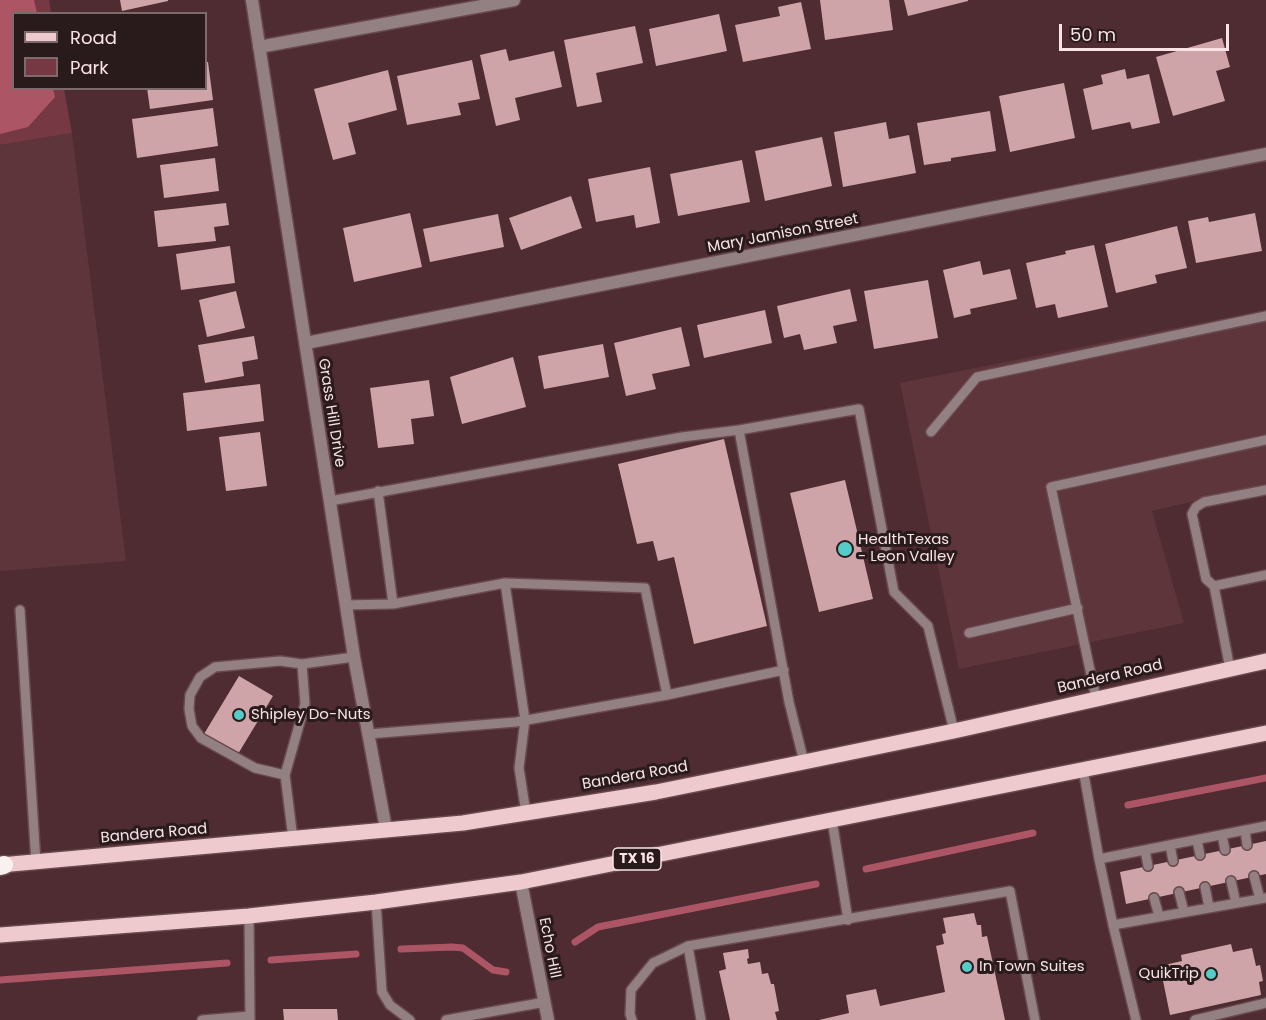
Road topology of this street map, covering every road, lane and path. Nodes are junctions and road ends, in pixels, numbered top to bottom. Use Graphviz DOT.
graph roads {
  1 [pos="252,0"];
  2 [pos="514,0"];
  3 [pos="259,47"];
  4 [pos="1266,154"];
  5 [pos="1266,316"];
  6 [pos="306,343"];
  7 [pos="739,430"];
  8 [pos="931,432"];
  9 [pos="1266,440"];
  10 [pos="1266,490"];
  11 [pos="378,491"];
  12 [pos="330,501"];
  13 [pos="1266,575"];
  14 [pos="505,584"];
  15 [pos="1214,586"];
  16 [pos="346,604"];
  17 [pos="393,604"];
  18 [pos="1078,608"];
  19 [pos="20,610"];
  20 [pos="969,633"];
  21 [pos="354,657"];
  22 [pos="1266,661"];
  23 [pos="302,664"];
  24 [pos="1230,669"];
  25 [pos="784,670"];
  26 [pos="667,695"];
  27 [pos="1096,698"];
  28 [pos="525,720"];
  29 [pos="954,731"];
  30 [pos="1266,733"];
  31 [pos="369,734"];
  32 [pos="804,762"];
  33 [pos="1083,769"];
  34 [pos="285,775"];
  35 [pos="526,813"];
  36 [pos="832,820"];
  37 [pos="1266,826"];
  38 [pos="386,830"];
  39 [pos="1245,830"];
  40 [pos="1222,835"];
  41 [pos="293,838"];
  42 [pos="1197,840"];
  43 [pos="1247,844"];
  44 [pos="1170,845"];
  45 [pos="1145,850"];
  46 [pos="1224,850"];
  47 [pos="1200,855"];
  48 [pos="1099,859"];
  49 [pos="1173,861"];
  50 [pos="36,863"];
  51 [pos="1,865"];
  52 [pos="1148,866"];
  53 [pos="1254,876"];
  54 [pos="1231,881"];
  55 [pos="521,882"];
  56 [pos="1205,887"];
  57 [pos="1179,892"];
  58 [pos="1154,898"];
  59 [pos="1263,898"];
  60 [pos="376,902"];
  61 [pos="1236,903"];
  62 [pos="1209,907"];
  63 [pos="1184,912"];
  64 [pos="249,916"];
  65 [pos="1159,916"];
  66 [pos="848,920"];
  67 [pos="1113,925"];
  68 [pos="0,935"];
  69 [pos="688,946"];
  70 [pos="544,1002"];
  71 [pos="1266,1003"];
  72 [pos="250,1018"];
  73 [pos="202,1020"];
  74 [pos="410,1020"];
  75 [pos="446,1020"];
  76 [pos="548,1020"];
  77 [pos="632,1020"];
  78 [pos="701,1020"];
  79 [pos="1035,1020"];
  80 [pos="1136,1020"];
  81 [pos="1195,1020"];
  1 -- 3 [label="street, Grass Hill Drive"];
  2 -- 3 [label="street"];
  3 -- 6 [label="street, Grass Hill Drive"];
  4 -- 6 [label="street, Mary Jamison Street"];
  5 -- 8 [label="lane"];
  6 -- 12 [label="street, Grass Hill Drive"];
  7 -- 11 [label="lane"];
  7 -- 25 [label="lane"];
  7 -- 29 [label="lane"];
  9 -- 18 [label="lane"];
  10 -- 15 [label="lane"];
  11 -- 12 [label="lane"];
  11 -- 17 [label="lane"];
  12 -- 16 [label="street, Grass Hill Drive"];
  13 -- 15 [label="lane"];
  14 -- 17 [label="lane"];
  14 -- 26 [label="lane"];
  14 -- 28 [label="lane"];
  15 -- 24 [label="lane"];
  16 -- 17 [label="lane"];
  16 -- 21 [label="street, Grass Hill Drive"];
  18 -- 20 [label="lane"];
  18 -- 27 [label="lane"];
  19 -- 50 [label="lane"];
  21 -- 23 [label="lane"];
  21 -- 31 [label="street, Grass Hill Drive"];
  22 -- 24 [label="main road, Bandera Road"];
  23 -- 34 [label="lane"];
  23 -- 34 [label="lane"];
  24 -- 27 [label="main road, Bandera Road"];
  25 -- 26 [label="lane"];
  25 -- 32 [label="lane"];
  26 -- 28 [label="lane"];
  27 -- 29 [label="main road, Bandera Road"];
  28 -- 31 [label="lane"];
  28 -- 35 [label="lane"];
  29 -- 32 [label="main road, Bandera Road"];
  30 -- 33 [label="main road, TX 16"];
  31 -- 38 [label="street, Grass Hill Drive"];
  32 -- 35 [label="main road, Bandera Road"];
  33 -- 36 [label="main road, TX 16"];
  33 -- 48 [label="lane"];
  34 -- 41 [label="lane"];
  35 -- 38 [label="main road, Bandera Road"];
  36 -- 55 [label="main road, TX 16"];
  36 -- 66 [label="lane"];
  37 -- 39 [label="lane"];
  38 -- 41 [label="main road, Bandera Road"];
  39 -- 40 [label="lane"];
  39 -- 43 [label="lane"];
  40 -- 42 [label="lane"];
  40 -- 46 [label="lane"];
  41 -- 50 [label="main road, Bandera Road"];
  42 -- 44 [label="lane"];
  42 -- 47 [label="lane"];
  44 -- 45 [label="lane"];
  44 -- 49 [label="lane"];
  45 -- 48 [label="lane"];
  45 -- 52 [label="lane"];
  48 -- 67 [label="lane"];
  50 -- 51 [label="main road, Bandera Road"];
  53 -- 59 [label="lane"];
  54 -- 61 [label="lane"];
  55 -- 60 [label="main road, TX 16"];
  55 -- 70 [label="street, Echo Hill"];
  56 -- 62 [label="lane"];
  57 -- 63 [label="lane"];
  58 -- 65 [label="lane"];
  59 -- 61 [label="lane"];
  60 -- 64 [label="main road, TX 16"];
  60 -- 74 [label="lane"];
  61 -- 62 [label="lane"];
  62 -- 63 [label="lane"];
  63 -- 65 [label="lane"];
  64 -- 68 [label="main road, TX 16"];
  64 -- 72 [label="lane"];
  65 -- 67 [label="lane"];
  66 -- 69 [label="lane"];
  66 -- 79 [label="lane"];
  67 -- 80 [label="lane"];
  69 -- 77 [label="lane"];
  69 -- 78 [label="lane"];
  70 -- 75 [label="lane"];
  70 -- 76 [label="street, Echo Hill"];
  71 -- 81 [label="lane"];
  72 -- 73 [label="lane"];
}
